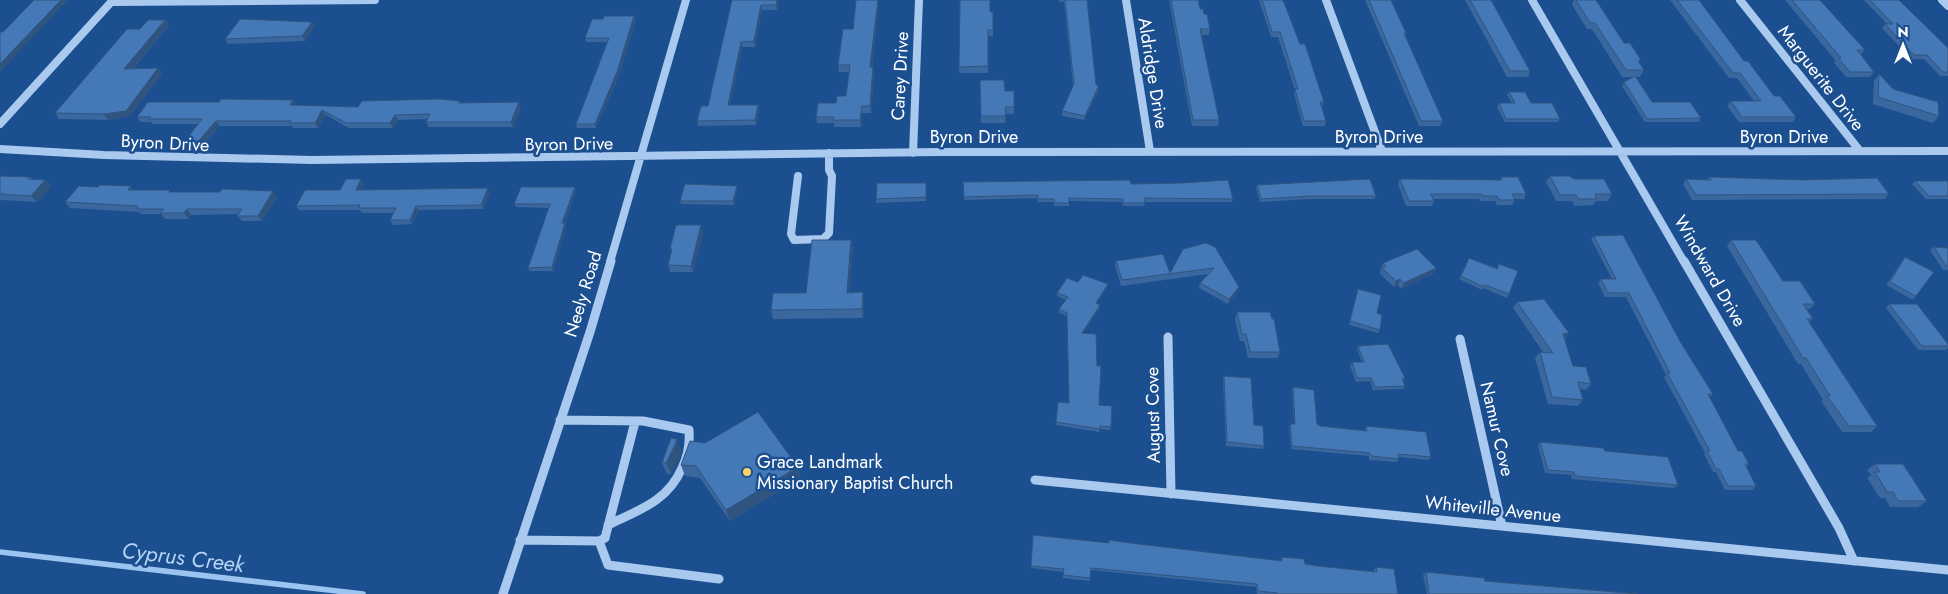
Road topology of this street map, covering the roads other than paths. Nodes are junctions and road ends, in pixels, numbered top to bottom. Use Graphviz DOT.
graph roads {
  1 [pos="375,0"];
  2 [pos="686,0"];
  3 [pos="919,0"];
  4 [pos="1126,0"];
  5 [pos="1326,0"];
  6 [pos="1532,0"];
  7 [pos="1740,0"];
  8 [pos="1942,0"];
  9 [pos="112,1"];
  10 [pos="1948,6"];
  11 [pos="0,124"];
  12 [pos="0,148"];
  13 [pos="1150,151"];
  14 [pos="1382,152"];
  15 [pos="1620,152"];
  16 [pos="1860,152"];
  17 [pos="1948,152"];
  18 [pos="829,153"];
  19 [pos="913,153"];
  20 [pos="640,158"];
  21 [pos="798,176"];
  22 [pos="1168,337"];
  23 [pos="1460,339"];
  24 [pos="560,420"];
  25 [pos="635,422"];
  26 [pos="1035,480"];
  27 [pos="1171,494"];
  28 [pos="608,525"];
  29 [pos="1502,526"];
  30 [pos="520,540"];
  31 [pos="599,542"];
  32 [pos="1854,561"];
  33 [pos="1948,570"];
  34 [pos="719,579"];
  35 [pos="503,594"];
  1 -- 9 [label="street"];
  2 -- 20 [label="street, Neely Road"];
  3 -- 19 [label="street, Carey Drive"];
  4 -- 13 [label="street, Aldridge Drive"];
  5 -- 14 [label="street"];
  6 -- 15 [label="street, Windward Drive"];
  7 -- 16 [label="street, Marguerite Drive"];
  8 -- 10 [label="street"];
  9 -- 11 [label="street"];
  12 -- 20 [label="street, Byron Drive"];
  13 -- 14 [label="street, Byron Drive"];
  13 -- 19 [label="street, Byron Drive"];
  14 -- 15 [label="street, Byron Drive"];
  15 -- 16 [label="street, Byron Drive"];
  15 -- 32 [label="street, Windward Drive"];
  16 -- 17 [label="street, Byron Drive"];
  18 -- 19 [label="street, Byron Drive"];
  18 -- 20 [label="street, Byron Drive"];
  18 -- 21 [label="street"];
  20 -- 24 [label="street, Neely Road"];
  22 -- 27 [label="street, August Cove"];
  23 -- 29 [label="street, Namur Cove"];
  24 -- 25 [label="street"];
  24 -- 30 [label="street, Neely Road"];
  25 -- 28 [label="street"];
  25 -- 28 [label="street"];
  26 -- 27 [label="street, Whiteville Avenue"];
  27 -- 29 [label="street, Whiteville Avenue"];
  28 -- 31 [label="street"];
  29 -- 32 [label="street, Whiteville Avenue"];
  30 -- 31 [label="street"];
  30 -- 35 [label="street, Neely Road"];
  31 -- 34 [label="street"];
  32 -- 33 [label="street, Whiteville Avenue"];
}
